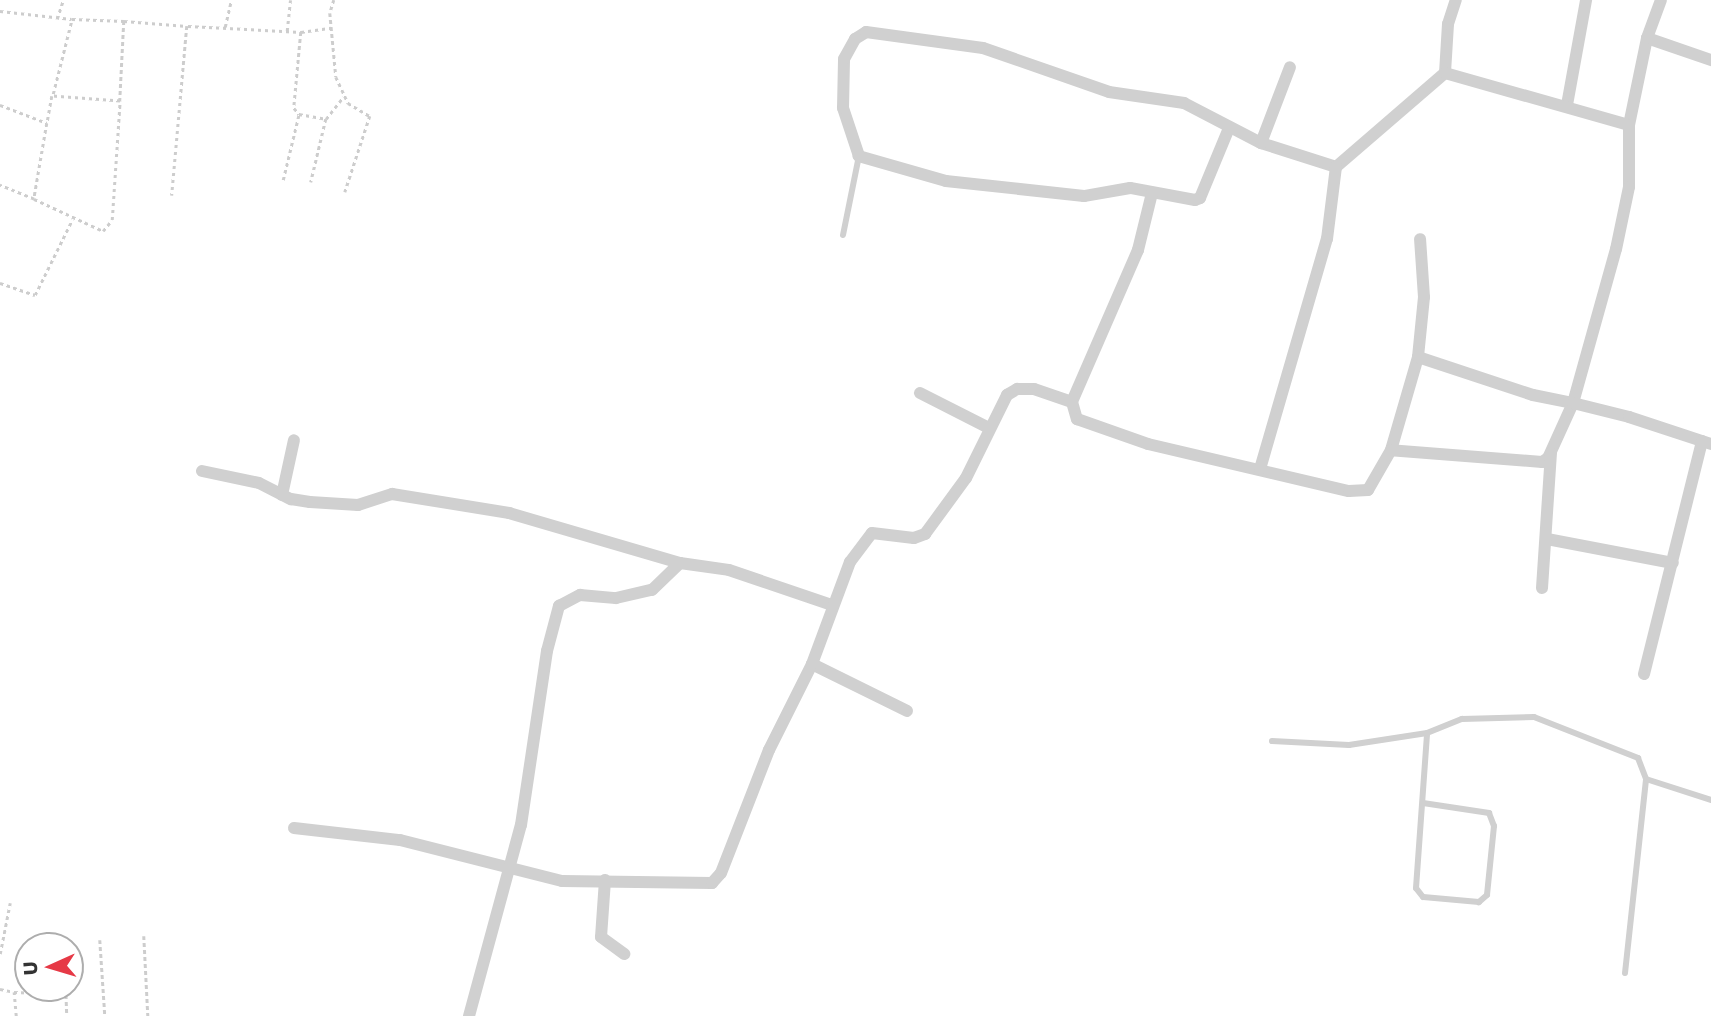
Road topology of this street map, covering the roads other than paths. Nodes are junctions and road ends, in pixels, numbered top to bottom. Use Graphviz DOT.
graph roads {
  1 [pos="1456,0"];
  2 [pos="1586,0"];
  3 [pos="1661,0"];
  4 [pos="1647,38"];
  5 [pos="1711,60"];
  6 [pos="1290,66"];
  7 [pos="1445,73"];
  8 [pos="1567,105"];
  9 [pos="1629,125"];
  10 [pos="1229,128"];
  11 [pos="1261,143"];
  12 [pos="859,156"];
  13 [pos="1336,167"];
  14 [pos="1152,193"];
  15 [pos="843,235"];
  16 [pos="1420,239"];
  17 [pos="1418,357"];
  18 [pos="920,393"];
  19 [pos="1072,402"];
  20 [pos="1573,403"];
  21 [pos="989,428"];
  22 [pos="294,440"];
  23 [pos="1707,443"];
  24 [pos="1391,450"];
  25 [pos="1551,453"];
  26 [pos="1260,469"];
  27 [pos="202,471"];
  28 [pos="282,495"];
  29 [pos="1547,539"];
  30 [pos="680,563"];
  31 [pos="1673,563"];
  32 [pos="1542,588"];
  33 [pos="832,605"];
  34 [pos="812,664"];
  35 [pos="1644,674"];
  36 [pos="906,711"];
  37 [pos="1427,733"];
  38 [pos="1272,741"];
  39 [pos="1646,779"];
  40 [pos="1711,800"];
  41 [pos="1423,803"];
  42 [pos="294,828"];
  43 [pos="509,867"];
  44 [pos="605,880"];
  45 [pos="624,954"];
  46 [pos="1625,973"];
  47 [pos="470,1016"];
  1 -- 7 [label="street"];
  2 -- 8 [label="street"];
  3 -- 4 [label="street"];
  4 -- 5 [label="street"];
  4 -- 9 [label="street"];
  6 -- 11 [label="street"];
  7 -- 8 [label="street"];
  7 -- 13 [label="street"];
  8 -- 9 [label="street"];
  9 -- 20 [label="street"];
  10 -- 11 [label="street"];
  10 -- 12 [label="street"];
  10 -- 14 [label="street"];
  11 -- 13 [label="street"];
  12 -- 14 [label="street"];
  12 -- 15 [label="lane"];
  13 -- 26 [label="street"];
  14 -- 19 [label="street"];
  16 -- 17 [label="street"];
  17 -- 20 [label="street"];
  17 -- 24 [label="street"];
  18 -- 21 [label="street"];
  19 -- 21 [label="street"];
  19 -- 26 [label="street"];
  20 -- 23 [label="street"];
  20 -- 25 [label="street"];
  21 -- 33 [label="street"];
  22 -- 28 [label="street"];
  23 -- 31 [label="street"];
  24 -- 25 [label="street"];
  24 -- 26 [label="street"];
  25 -- 29 [label="street"];
  27 -- 28 [label="street"];
  28 -- 30 [label="street"];
  29 -- 31 [label="street"];
  29 -- 32 [label="street"];
  30 -- 33 [label="street"];
  30 -- 43 [label="street"];
  31 -- 35 [label="street"];
  33 -- 34 [label="street"];
  34 -- 36 [label="street"];
  34 -- 44 [label="street"];
  37 -- 38 [label="lane"];
  37 -- 39 [label="lane"];
  37 -- 41 [label="lane"];
  39 -- 40 [label="lane"];
  39 -- 46 [label="lane"];
  41 -- 41 [label="lane"];
  42 -- 43 [label="street"];
  43 -- 44 [label="street"];
  43 -- 47 [label="street"];
  44 -- 45 [label="street"];
}
